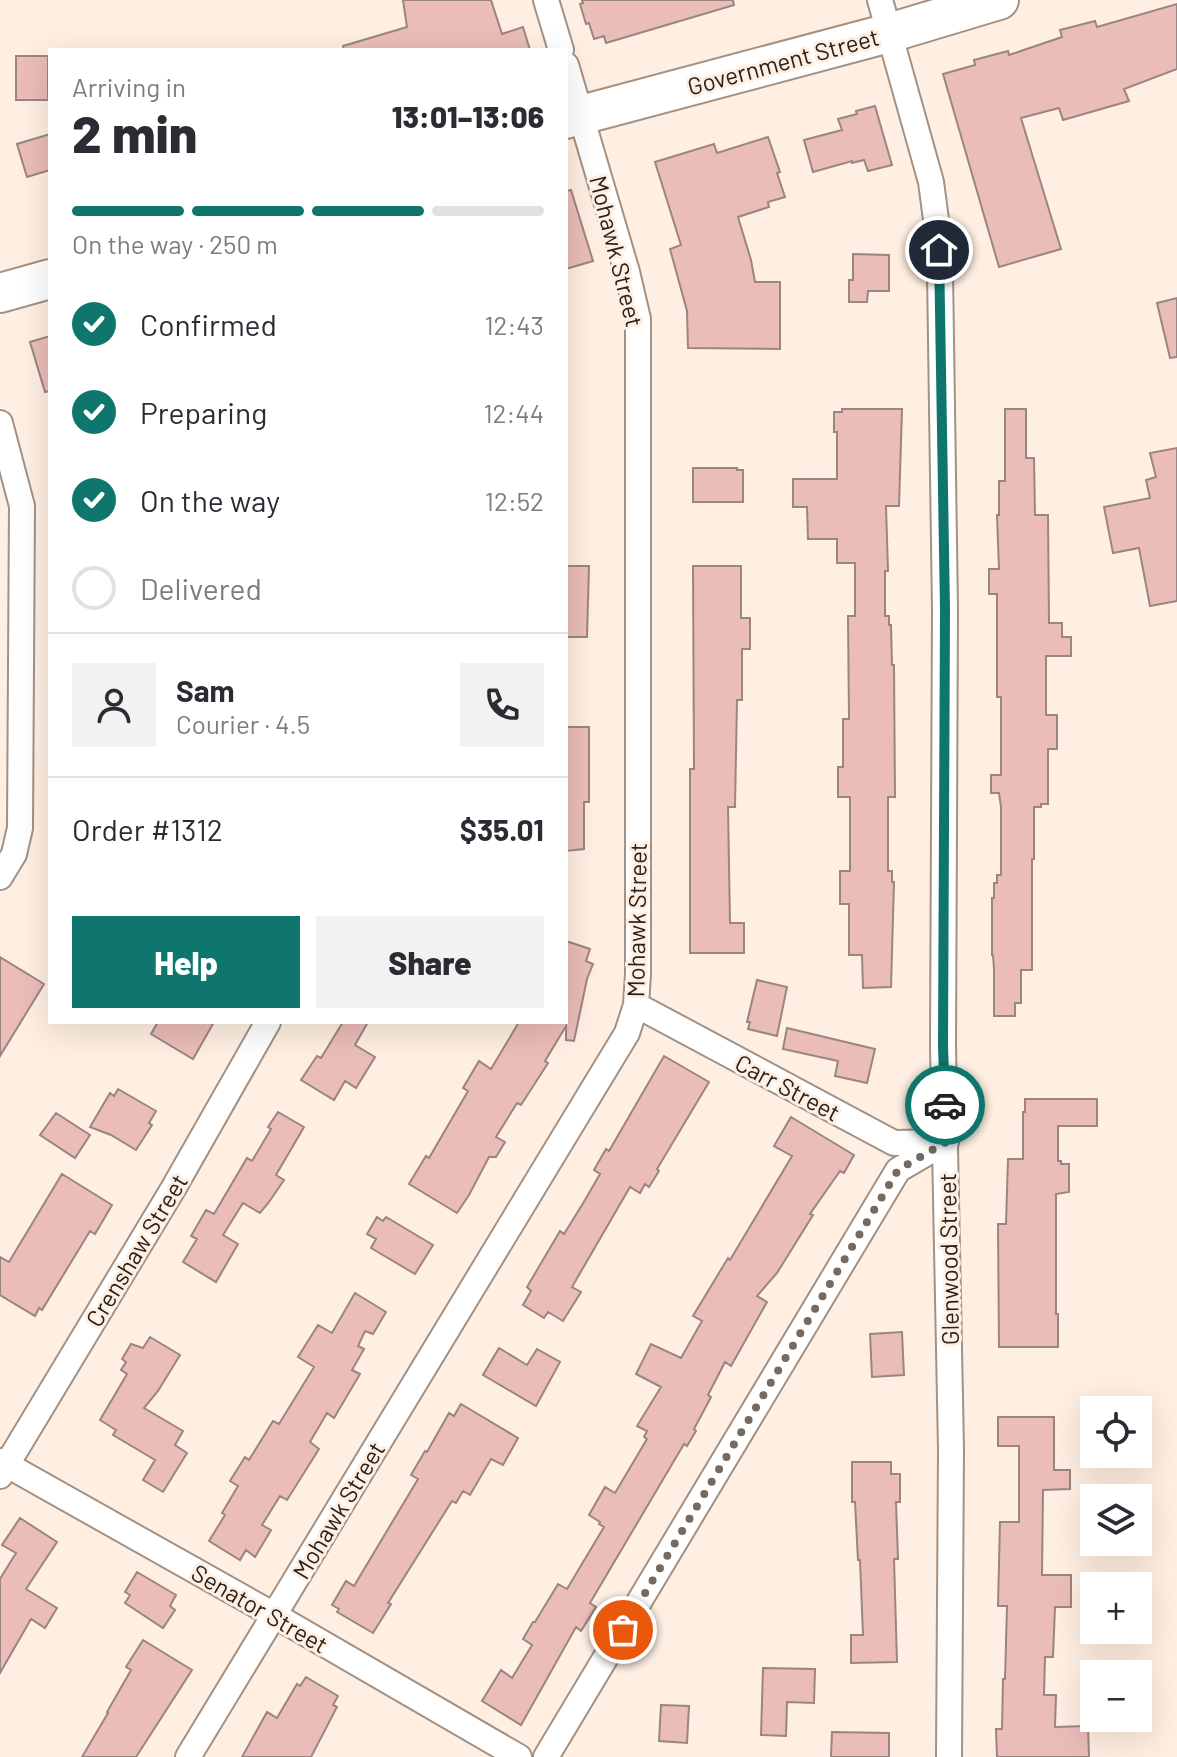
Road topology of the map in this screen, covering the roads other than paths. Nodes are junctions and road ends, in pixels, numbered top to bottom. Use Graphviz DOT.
graph roads {
  1 [pos="546,0"];
  2 [pos="999,0"];
  3 [pos="884,16"];
  4 [pos="560,48"];
  5 [pos="568,78"];
  6 [pos="574,117"];
  7 [pos="48,280"];
  8 [pos="0,293"];
  9 [pos="0,423"];
  10 [pos="0,877"];
  11 [pos="636,1005"];
  12 [pos="267,1024"];
  13 [pos="946,1142"];
  14 [pos="2,1467"];
  15 [pos="274,1615"];
  16 [pos="188,1757"];
  17 [pos="519,1757"];
  18 [pos="546,1757"];
  19 [pos="949,1757"];
  1 -- 4 [label="street"];
  2 -- 3 [label="main road, Government Street"];
  3 -- 6 [label="main road, Government Street"];
  3 -- 13 [label="street, Glenwood Street"];
  5 -- 6 [label="street, Mohawk Street"];
  6 -- 11 [label="street, Mohawk Street"];
  7 -- 8 [label="main road"];
  9 -- 10 [label="street"];
  11 -- 13 [label="street, Carr Street"];
  11 -- 15 [label="street, Mohawk Street"];
  12 -- 14 [label="street, Crenshaw Street"];
  13 -- 18 [label="street"];
  13 -- 19 [label="street, Glenwood Street"];
  14 -- 15 [label="street, Senator Street"];
  15 -- 16 [label="street, Mohawk Street"];
  15 -- 17 [label="street, Senator Street"];
}
